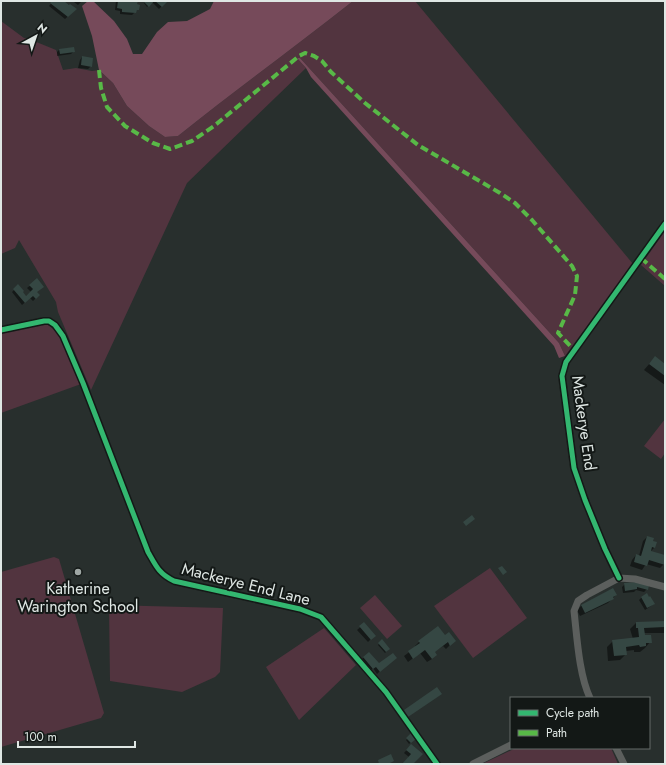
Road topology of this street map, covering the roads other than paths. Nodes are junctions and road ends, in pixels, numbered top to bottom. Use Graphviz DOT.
graph roads {
  1 [pos="665,224"];
  2 [pos="1,330"];
  3 [pos="620,578"];
  4 [pos="665,587"];
  5 [pos="590,697"];
  6 [pos="510,746"];
  7 [pos="616,749"];
  8 [pos="437,764"];
  9 [pos="473,764"];
  10 [pos="624,764"];
  1 -- 3 [label="street, Mackerye End"];
  2 -- 8 [label="street, Mackerye End Lane"];
  3 -- 4 [label="street"];
  3 -- 5 [label="street"];
  6 -- 9 [label="street"];
  7 -- 10 [label="street"];
}
